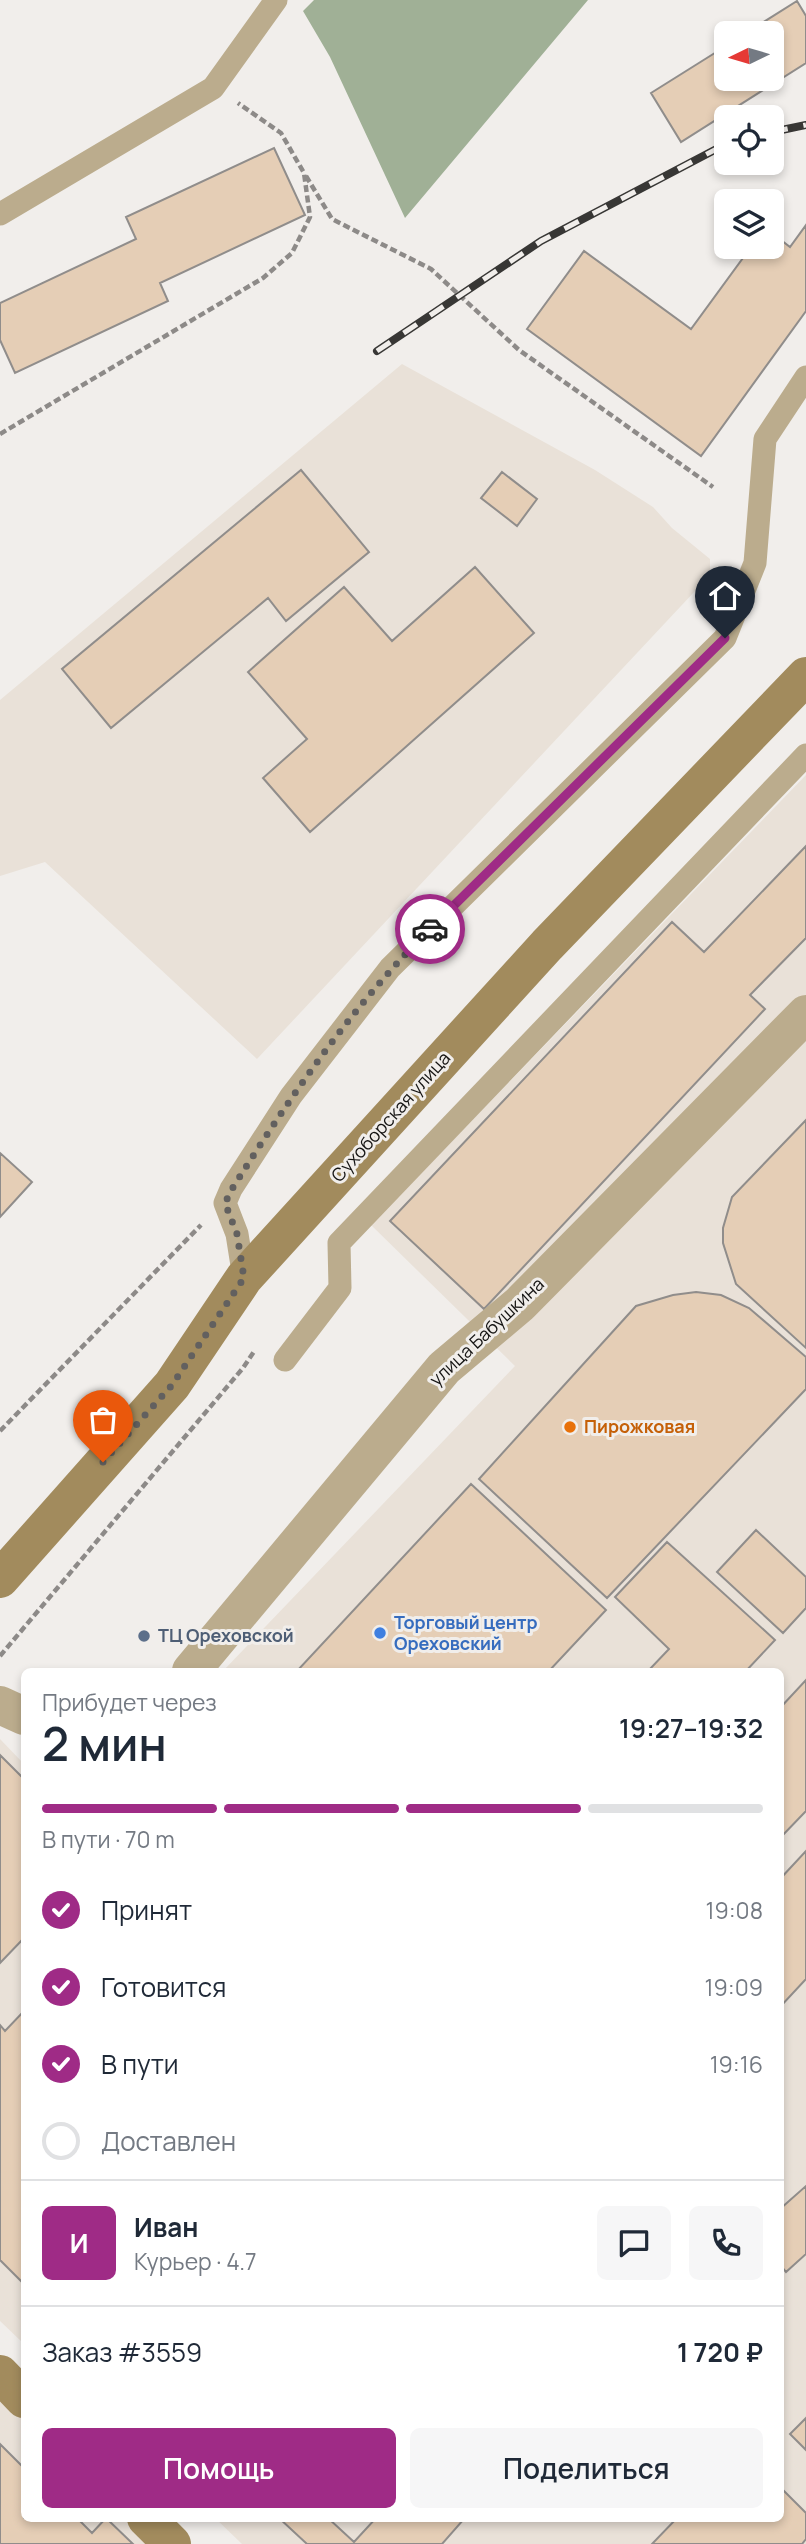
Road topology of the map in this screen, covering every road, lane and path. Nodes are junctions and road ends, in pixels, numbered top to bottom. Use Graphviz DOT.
graph roads {
  1 [pos="276,0"];
  2 [pos="214,87"];
  3 [pos="304,173"];
  4 [pos="0,214"];
  5 [pos="806,377"];
  6 [pos="0,434"];
  7 [pos="713,487"];
  8 [pos="806,676"];
  9 [pos="806,755"];
  10 [pos="806,1014"];
  11 [pos="225,1203"];
  12 [pos="244,1278"];
  13 [pos="285,1360"];
  14 [pos="243,1368"];
  15 [pos="0,1431"];
  16 [pos="0,1579"];
  17 [pos="0,1656"];
  18 [pos="194,1668"];
  19 [pos="0,1705"];
  20 [pos="21,1715"];
  21 [pos="0,2374"];
  22 [pos="21,2396"];
  23 [pos="150,2522"];
  24 [pos="172,2544"];
  1 -- 2 [label="lane"];
  2 -- 3 [label="path"];
  2 -- 4 [label="lane"];
  3 -- 6 [label="path"];
  3 -- 7 [label="path"];
  5 -- 11 [label="lane"];
  8 -- 12 [label="main road, Сухоборская улица"];
  9 -- 13 [label="lane"];
  10 -- 18 [label="street, улица Бабушкина"];
  11 -- 12 [label="lane"];
  11 -- 15 [label="path"];
  12 -- 16 [label="main road, Сухоборская улица"];
  14 -- 17 [label="path"];
  19 -- 20 [label="street"];
  21 -- 22 [label="main road"];
  23 -- 24 [label="main road"];
}
